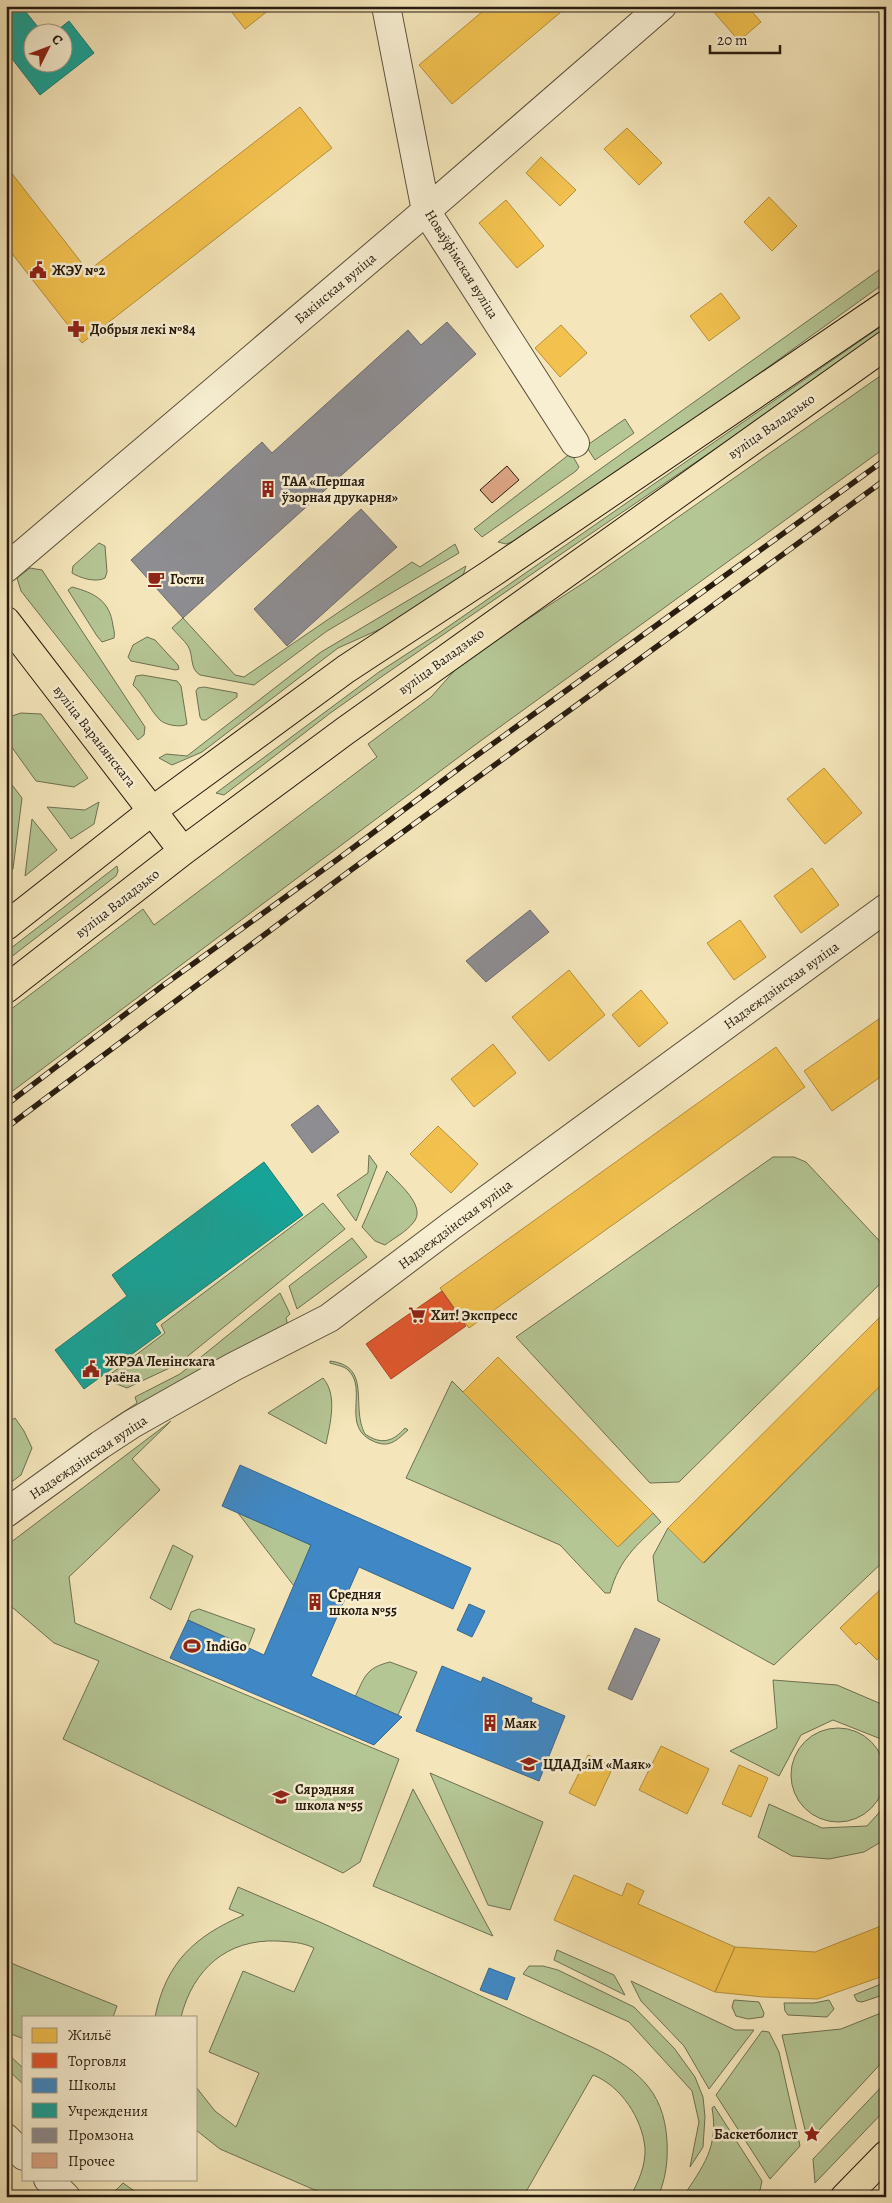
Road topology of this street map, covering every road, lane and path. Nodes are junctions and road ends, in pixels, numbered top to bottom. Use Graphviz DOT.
graph roads {
  1 [pos="386,6"];
  2 [pos="662,6"];
  3 [pos="426,211"];
  4 [pos="886,305"];
  5 [pos="886,345"];
  6 [pos="575,443"];
  7 [pos="6,568"];
  8 [pos="6,621"];
  9 [pos="152,811"];
  10 [pos="183,851"];
  11 [pos="886,908"];
  12 [pos="6,926"];
  13 [pos="6,989"];
  14 [pos="6,1514"];
  15 [pos="6,2138"];
  16 [pos="22,2154"];
  17 [pos="886,2155"];
  18 [pos="49,2180"];
  19 [pos="66,2197"];
  20 [pos="845,2197"];
  1 -- 3 [label="street, Новаўфімская вуліца"];
  2 -- 3 [label="street, Бакінская вуліца"];
  3 -- 6 [label="street, Новаўфімская вуліца"];
  3 -- 7 [label="street, Бакінская вуліца"];
  4 -- 9 [label="main road"];
  5 -- 10 [label="main road, вуліца Валадзько"];
  8 -- 9 [label="main road, вуліца Варанянскага"];
  9 -- 10 [label="main road, вуліца Варанянскага"];
  9 -- 12 [label="main road"];
  10 -- 13 [label="main road, вуліца Валадзько"];
  11 -- 14 [label="street, Надзеждзінская вуліца"];
  15 -- 16 [label="street"];
  17 -- 20 [label="main road"];
  18 -- 19 [label="street"];
}
